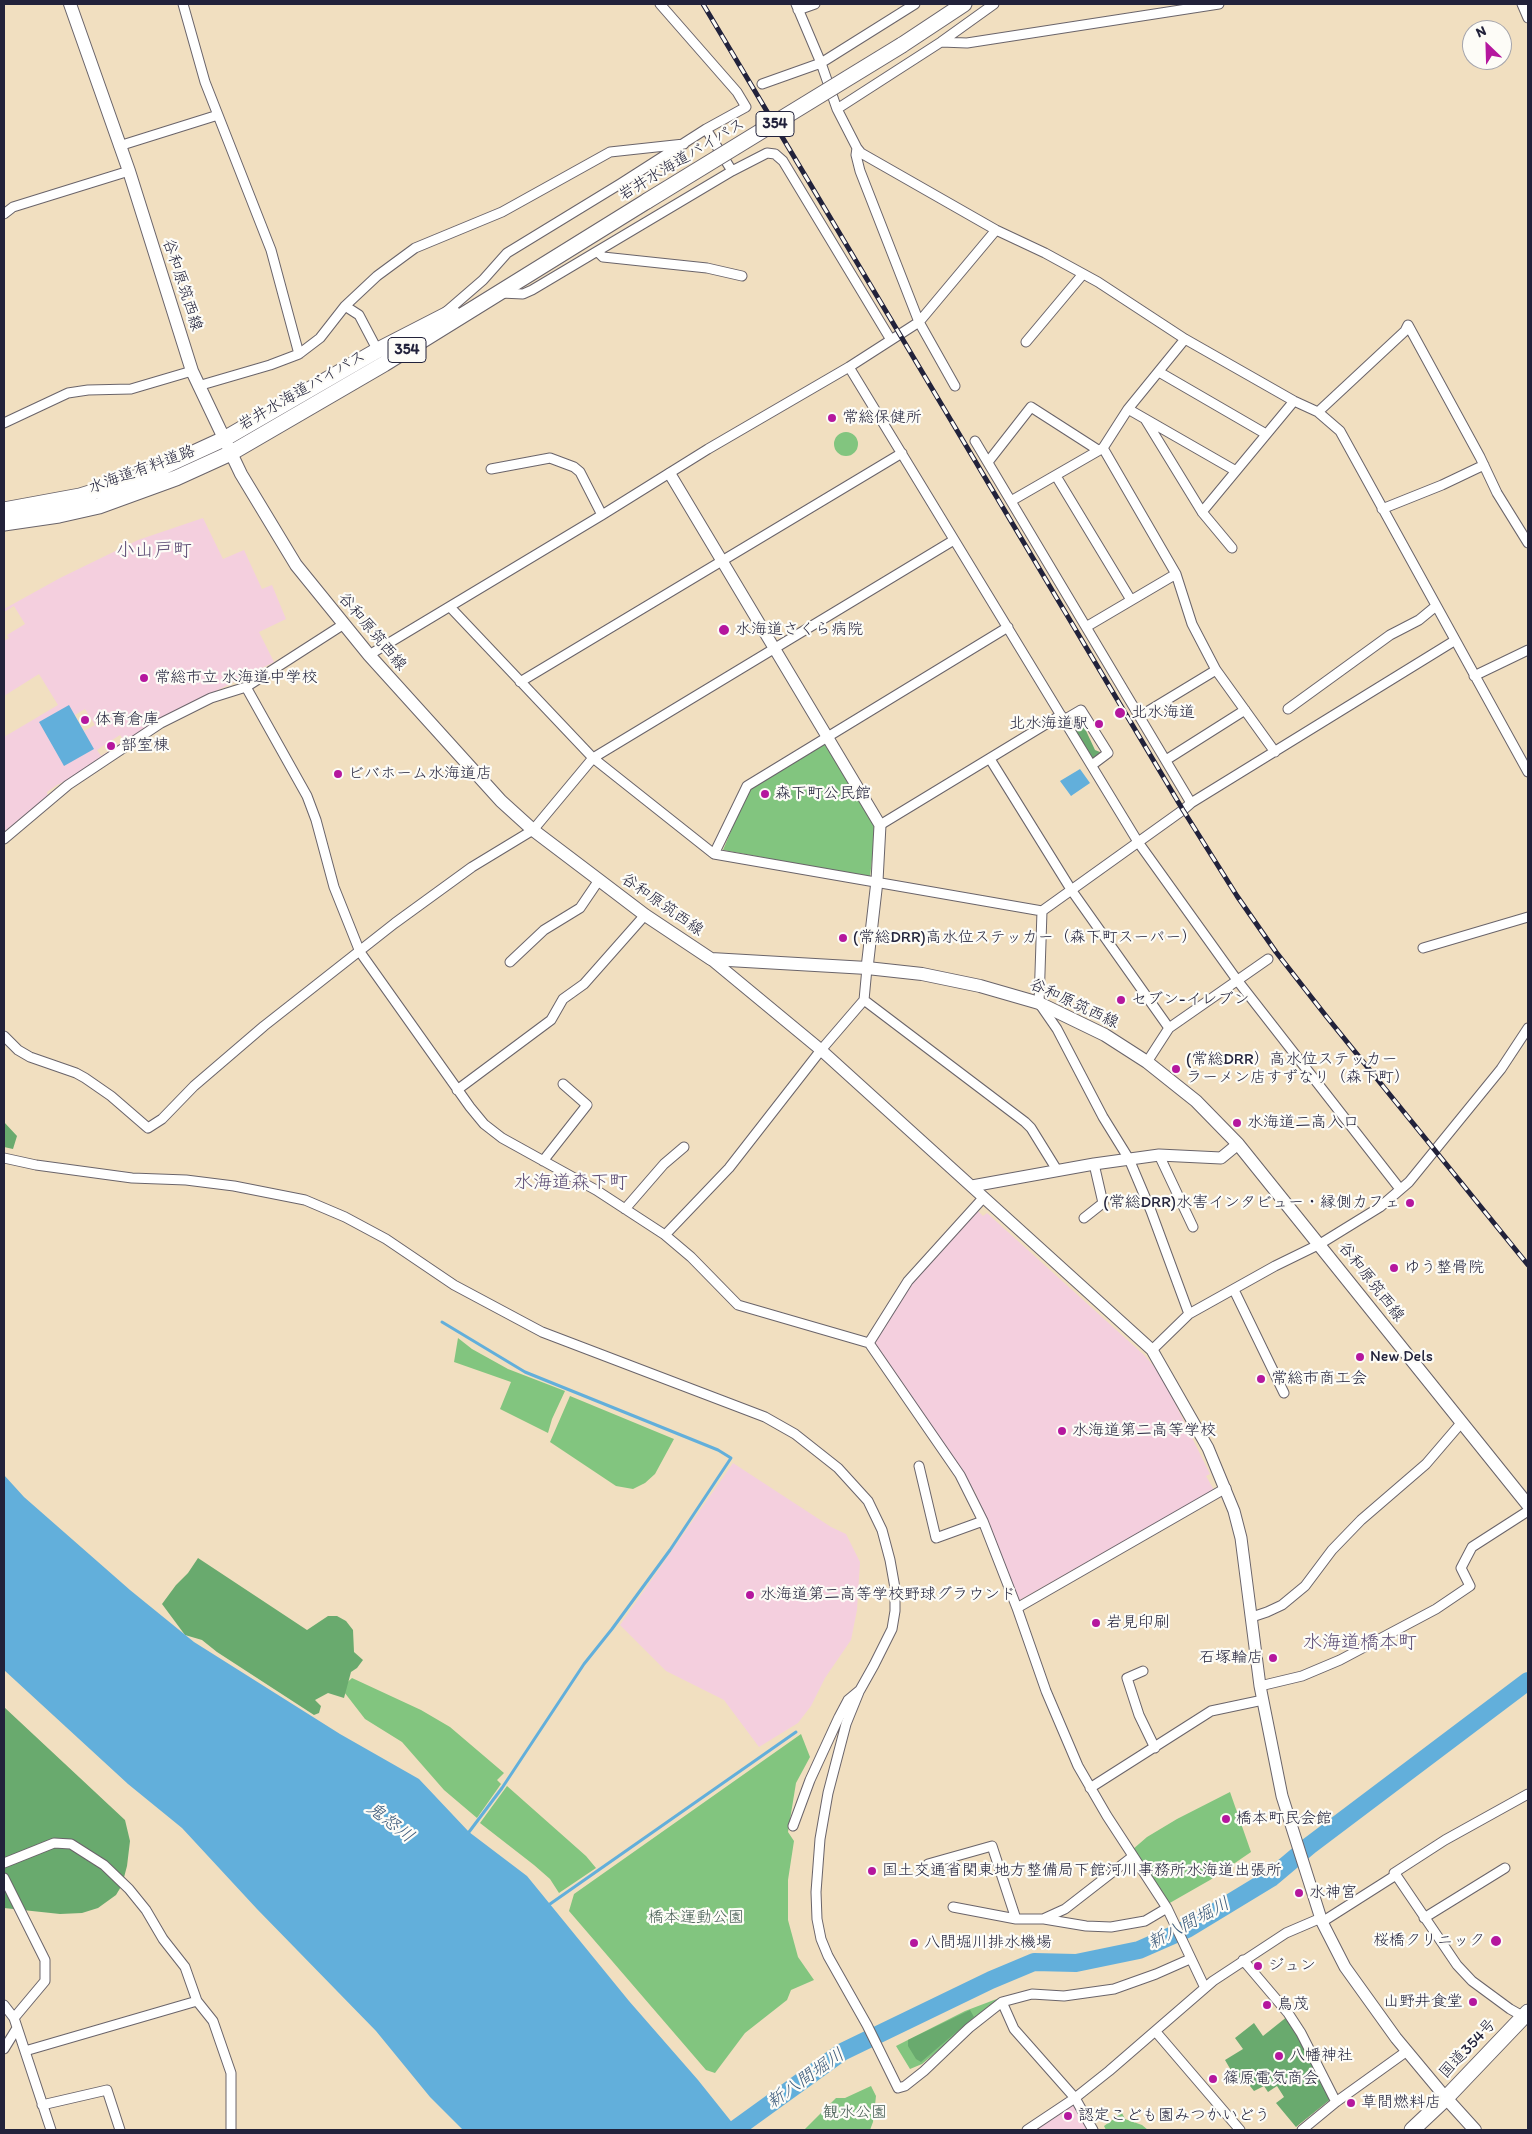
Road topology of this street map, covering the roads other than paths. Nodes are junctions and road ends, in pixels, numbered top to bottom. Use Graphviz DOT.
graph roads {
  1 [pos="70,4"];
  2 [pos="183,4"];
  3 [pos="660,4"];
  4 [pos="815,4"];
  5 [pos="915,4"];
  6 [pos="964,4"];
  7 [pos="994,4"];
  8 [pos="1219,4"];
  9 [pos="1522,4"];
  10 [pos="797,7"];
  11 [pos="1528,18"];
  12 [pos="941,42"];
  13 [pos="821,64"];
  14 [pos="762,84"];
  15 [pos="837,109"];
  16 [pos="218,115"];
  17 [pos="706,129"];
  18 [pos="684,144"];
  19 [pos="119,146"];
  20 [pos="857,148"];
  21 [pos="128,171"];
  22 [pos="732,171"];
  23 [pos="4,214"];
  24 [pos="996,230"];
  25 [pos="598,252"];
  26 [pos="1083,274"];
  27 [pos="742,276"];
  28 [pos="518,280"];
  29 [pos="496,293"];
  30 [pos="345,306"];
  31 [pos="919,322"];
  32 [pos="430,323"];
  33 [pos="891,340"];
  34 [pos="1185,340"];
  35 [pos="1026,342"];
  36 [pos="299,354"];
  37 [pos="381,357"];
  38 [pos="849,366"];
  39 [pos="192,372"];
  40 [pos="1159,372"];
  41 [pos="198,386"];
  42 [pos="955,386"];
  43 [pos="1294,401"];
  44 [pos="1128,409"];
  45 [pos="1318,412"];
  46 [pos="1145,419"];
  47 [pos="4,423"];
  48 [pos="1266,434"];
  49 [pos="224,439"];
  50 [pos="975,441"];
  51 [pos="1100,449"];
  52 [pos="231,453"];
  53 [pos="902,453"];
  54 [pos="988,462"];
  55 [pos="1484,465"];
  56 [pos="491,469"];
  57 [pos="1236,470"];
  58 [pos="670,474"];
  59 [pos="1056,476"];
  60 [pos="1011,501"];
  61 [pos="1382,509"];
  62 [pos="4,510"];
  63 [pos="1202,512"];
  64 [pos="602,515"];
  65 [pos="4,523"];
  66 [pos="954,540"];
  67 [pos="1528,543"];
  68 [pos="1232,548"];
  69 [pos="721,562"];
  70 [pos="1176,574"];
  71 [pos="1131,600"];
  72 [pos="1436,606"];
  73 [pos="450,607"];
  74 [pos="344,624"];
  75 [pos="1008,627"];
  76 [pos="1086,627"];
  77 [pos="1454,641"];
  78 [pos="774,648"];
  79 [pos="1528,650"];
  80 [pos="369,655"];
  81 [pos="1216,670"];
  82 [pos="1474,676"];
  83 [pos="520,682"];
  84 [pos="246,687"];
  85 [pos="1288,709"];
  86 [pos="1245,710"];
  87 [pos="1140,716"];
  88 [pos="1063,718"];
  89 [pos="829,737"];
  90 [pos="1275,752"];
  91 [pos="593,758"];
  92 [pos="990,759"];
  93 [pos="1166,760"];
  94 [pos="1092,765"];
  95 [pos="1528,772"];
  96 [pos="1191,803"];
  97 [pos="880,825"];
  98 [pos="533,830"];
  99 [pos="4,839"];
  100 [pos="1138,842"];
  101 [pos="714,854"];
  102 [pos="599,880"];
  103 [pos="877,881"];
  104 [pos="1072,891"];
  105 [pos="1042,911"];
  106 [pos="645,915"];
  107 [pos="1528,917"];
  108 [pos="1423,948"];
  109 [pos="360,952"];
  110 [pos="711,959"];
  111 [pos="1268,959"];
  112 [pos="510,962"];
  113 [pos="867,968"];
  114 [pos="1236,980"];
  115 [pos="864,1000"];
  116 [pos="1039,1002"];
  117 [pos="1169,1028"];
  118 [pos="1528,1028"];
  119 [pos="4,1036"];
  120 [pos="820,1050"];
  121 [pos="1147,1062"];
  122 [pos="563,1084"];
  123 [pos="457,1090"];
  124 [pos="1238,1144"];
  125 [pos="684,1147"];
  126 [pos="1159,1155"];
  127 [pos="4,1158"];
  128 [pos="1128,1159"];
  129 [pos="543,1161"];
  130 [pos="1094,1164"];
  131 [pos="1057,1170"];
  132 [pos="972,1186"];
  133 [pos="1400,1189"];
  134 [pos="984,1197"];
  135 [pos="625,1209"];
  136 [pos="1084,1218"];
  137 [pos="1193,1227"];
  138 [pos="665,1235"];
  139 [pos="1320,1244"];
  140 [pos="1234,1290"];
  141 [pos="1189,1314"];
  142 [pos="869,1343"];
  143 [pos="1152,1350"];
  144 [pos="1284,1393"];
  145 [pos="1462,1422"];
  146 [pos="919,1466"];
  147 [pos="1226,1488"];
  148 [pos="1528,1505"];
  149 [pos="1528,1511"];
  150 [pos="983,1521"];
  151 [pos="1017,1608"];
  152 [pos="1252,1617"];
  153 [pos="1143,1671"];
  154 [pos="1260,1686"];
  155 [pos="860,1690"];
  156 [pos="1263,1700"];
  157 [pos="1155,1748"];
  158 [pos="1090,1788"];
  159 [pos="1528,1794"];
  160 [pos="793,1826"];
  161 [pos="1132,1857"];
  162 [pos="4,1863"];
  163 [pos="928,1864"];
  164 [pos="1505,1868"];
  165 [pos="1396,1875"];
  166 [pos="4,1878"];
  167 [pos="953,1907"];
  168 [pos="1167,1909"];
  169 [pos="1424,1918"];
  170 [pos="1043,1919"];
  171 [pos="1016,1920"];
  172 [pos="1321,1920"];
  173 [pos="1190,1957"];
  174 [pos="1243,1960"];
  175 [pos="1205,1988"];
  176 [pos="197,2001"];
  177 [pos="1002,2002"];
  178 [pos="4,2005"];
  179 [pos="1526,2016"];
  180 [pos="14,2018"];
  181 [pos="17,2028"];
  182 [pos="1156,2032"];
  183 [pos="4,2049"];
  184 [pos="25,2051"];
  185 [pos="1407,2051"];
  186 [pos="1075,2098"];
  187 [pos="1446,2098"];
  188 [pos="1336,2102"];
  189 [pos="42,2105"];
  190 [pos="50,2130"];
  191 [pos="120,2130"];
  192 [pos="230,2130"];
  193 [pos="1027,2130"];
  194 [pos="1092,2130"];
  195 [pos="1240,2130"];
  196 [pos="1302,2130"];
  197 [pos="1412,2130"];
  198 [pos="1475,2130"];
  1 -- 19 [label="main road, 谷和原筑西線"];
  2 -- 16 [label="street"];
  3 -- 17 [label="street"];
  4 -- 10 [label="street"];
  5 -- 13 [label="street"];
  6 -- 28 [label="highway, 岩井水海道バイパス / 354, bridge"];
  7 -- 12 [label="street"];
  8 -- 12 [label="street"];
  9 -- 11 [label="street"];
  10 -- 13 [label="street"];
  12 -- 15 [label="street"];
  13 -- 14 [label="street"];
  13 -- 15 [label="street"];
  15 -- 20 [label="street"];
  16 -- 19 [label="street"];
  16 -- 36 [label="street"];
  17 -- 18 [label="street"];
  17 -- 22 [label="street"];
  18 -- 30 [label="street"];
  18 -- 32 [label="street"];
  19 -- 21 [label="main road, 谷和原筑西線"];
  20 -- 24 [label="street"];
  20 -- 31 [label="street"];
  21 -- 23 [label="street"];
  21 -- 39 [label="main road, 谷和原筑西線"];
  22 -- 25 [label="street"];
  22 -- 33 [label="street"];
  24 -- 26 [label="street"];
  24 -- 31 [label="street"];
  25 -- 27 [label="street"];
  25 -- 29 [label="street"];
  26 -- 34 [label="street"];
  26 -- 35 [label="street"];
  28 -- 29 [label="highway, 岩井水海道バイパス / 354"];
  28 -- 32 [label="highway, 岩井水海道バイパス / 354"];
  29 -- 37 [label="highway, 岩井水海道バイパス / 354"];
  30 -- 36 [label="street"];
  30 -- 37 [label="street"];
  31 -- 33 [label="street"];
  31 -- 42 [label="street"];
  32 -- 37 [label="highway, 岩井水海道バイパス / 354"];
  33 -- 38 [label="street"];
  34 -- 40 [label="street"];
  34 -- 43 [label="street"];
  36 -- 41 [label="street"];
  37 -- 49 [label="highway, 岩井水海道バイパス / 354"];
  37 -- 52 [label="highway, 岩井水海道バイパス / 354"];
  38 -- 53 [label="street"];
  38 -- 58 [label="street"];
  39 -- 41 [label="main road, 谷和原筑西線"];
  39 -- 47 [label="street"];
  40 -- 44 [label="street"];
  40 -- 48 [label="street"];
  41 -- 49 [label="main road, 谷和原筑西線"];
  43 -- 45 [label="street"];
  43 -- 48 [label="street"];
  44 -- 46 [label="street"];
  44 -- 51 [label="street"];
  45 -- 55 [label="street"];
  45 -- 61 [label="street"];
  46 -- 57 [label="street"];
  46 -- 63 [label="street"];
  48 -- 57 [label="street"];
  49 -- 52 [label="main road, 谷和原筑西線"];
  49 -- 62 [label="highway, 水海道有料道路 / 354"];
  50 -- 54 [label="street"];
  51 -- 54 [label="street"];
  51 -- 59 [label="street"];
  51 -- 70 [label="street"];
  52 -- 65 [label="highway, 水海道有料道路 / 354"];
  52 -- 74 [label="main road, 谷和原筑西線"];
  53 -- 66 [label="street"];
  53 -- 69 [label="street"];
  54 -- 60 [label="street"];
  55 -- 61 [label="street"];
  55 -- 67 [label="street"];
  56 -- 64 [label="street"];
  57 -- 63 [label="street"];
  58 -- 64 [label="street"];
  58 -- 69 [label="street"];
  59 -- 60 [label="street"];
  59 -- 71 [label="street"];
  60 -- 76 [label="street"];
  61 -- 72 [label="street"];
  63 -- 68 [label="street"];
  64 -- 73 [label="street"];
  66 -- 75 [label="street"];
  66 -- 78 [label="street"];
  69 -- 78 [label="street"];
  69 -- 83 [label="street"];
  70 -- 71 [label="street"];
  70 -- 81 [label="street"];
  71 -- 76 [label="street"];
  72 -- 77 [label="street"];
  72 -- 85 [label="street"];
  73 -- 80 [label="street"];
  73 -- 83 [label="street"];
  74 -- 80 [label="main road, 谷和原筑西線"];
  74 -- 84 [label="street"];
  75 -- 88 [label="street"];
  75 -- 89 [label="street"];
  76 -- 87 [label="street"];
  77 -- 82 [label="street"];
  77 -- 90 [label="street"];
  78 -- 89 [label="street"];
  78 -- 91 [label="street"];
  79 -- 82 [label="street"];
  80 -- 98 [label="main road, 谷和原筑西線"];
  81 -- 86 [label="street"];
  81 -- 87 [label="street"];
  82 -- 95 [label="street"];
  83 -- 91 [label="street"];
  84 -- 99 [label="street"];
  84 -- 109 [label="street"];
  86 -- 90 [label="street"];
  86 -- 93 [label="street"];
  87 -- 93 [label="street"];
  88 -- 92 [label="street"];
  88 -- 94 [label="street"];
  88 -- 94 [label="street"];
  89 -- 97 [label="street"];
  89 -- 101 [label="street"];
  90 -- 96 [label="street"];
  91 -- 98 [label="street"];
  91 -- 101 [label="street"];
  92 -- 97 [label="street"];
  92 -- 104 [label="street"];
  93 -- 96 [label="street"];
  94 -- 100 [label="street"];
  96 -- 100 [label="street"];
  97 -- 103 [label="street"];
  98 -- 102 [label="main road, 谷和原筑西線"];
  98 -- 109 [label="street"];
  100 -- 104 [label="street"];
  100 -- 114 [label="street"];
  101 -- 103 [label="street"];
  102 -- 106 [label="main road, 谷和原筑西線"];
  102 -- 112 [label="street"];
  103 -- 105 [label="street"];
  103 -- 113 [label="street"];
  104 -- 105 [label="street"];
  104 -- 117 [label="street"];
  105 -- 116 [label="street"];
  106 -- 110 [label="main road, 谷和原筑西線"];
  106 -- 123 [label="street"];
  107 -- 108 [label="street"];
  109 -- 119 [label="street"];
  109 -- 123 [label="street"];
  110 -- 113 [label="main road, 谷和原筑西線"];
  110 -- 120 [label="street"];
  111 -- 114 [label="street"];
  113 -- 115 [label="street"];
  113 -- 116 [label="main road, 谷和原筑西線"];
  114 -- 117 [label="street"];
  114 -- 133 [label="street"];
  115 -- 120 [label="street"];
  115 -- 131 [label="street"];
  116 -- 121 [label="main road, 谷和原筑西線"];
  116 -- 128 [label="street"];
  117 -- 121 [label="street"];
  118 -- 133 [label="street"];
  120 -- 132 [label="street"];
  120 -- 138 [label="street"];
  121 -- 124 [label="main road, 谷和原筑西線"];
  122 -- 129 [label="street"];
  123 -- 129 [label="street"];
  124 -- 126 [label="street"];
  124 -- 139 [label="main road, 谷和原筑西線"];
  125 -- 135 [label="street"];
  126 -- 128 [label="street"];
  126 -- 137 [label="street"];
  127 -- 155 [label="street"];
  128 -- 130 [label="street"];
  128 -- 141 [label="street"];
  129 -- 135 [label="street"];
  130 -- 131 [label="street"];
  130 -- 136 [label="street"];
  131 -- 132 [label="street"];
  132 -- 134 [label="street"];
  133 -- 139 [label="street"];
  134 -- 142 [label="street"];
  134 -- 143 [label="street"];
  135 -- 138 [label="street"];
  138 -- 142 [label="street"];
  139 -- 140 [label="street"];
  139 -- 145 [label="main road, 谷和原筑西線"];
  140 -- 141 [label="street"];
  140 -- 144 [label="street"];
  141 -- 143 [label="street"];
  142 -- 150 [label="street"];
  143 -- 147 [label="street"];
  145 -- 148 [label="main road, 谷和原筑西線"];
  145 -- 152 [label="street"];
  146 -- 150 [label="street"];
  147 -- 151 [label="street"];
  147 -- 152 [label="street"];
  149 -- 154 [label="street"];
  150 -- 151 [label="street"];
  151 -- 158 [label="street"];
  152 -- 154 [label="street"];
  153 -- 157 [label="street"];
  154 -- 156 [label="street"];
  155 -- 160 [label="street"];
  155 -- 177 [label="street"];
  156 -- 157 [label="street"];
  156 -- 172 [label="street"];
  157 -- 158 [label="street"];
  158 -- 161 [label="street"];
  159 -- 165 [label="street"];
  161 -- 168 [label="street"];
  161 -- 170 [label="street"];
  162 -- 176 [label="street"];
  163 -- 171 [label="street"];
  164 -- 169 [label="street"];
  165 -- 169 [label="street"];
  165 -- 172 [label="street"];
  166 -- 180 [label="street"];
  167 -- 171 [label="street"];
  168 -- 170 [label="street"];
  168 -- 173 [label="street"];
  169 -- 179 [label="street"];
  170 -- 171 [label="street"];
  172 -- 174 [label="street"];
  172 -- 185 [label="street"];
  173 -- 175 [label="street"];
  173 -- 177 [label="street"];
  174 -- 175 [label="street"];
  174 -- 188 [label="street"];
  175 -- 182 [label="street"];
  176 -- 184 [label="street"];
  176 -- 192 [label="street"];
  177 -- 186 [label="street"];
  178 -- 180 [label="street"];
  179 -- 187 [label="highway, 国道354号"];
  180 -- 181 [label="street"];
  181 -- 183 [label="street"];
  181 -- 184 [label="street"];
  182 -- 186 [label="street"];
  182 -- 195 [label="street"];
  184 -- 189 [label="street"];
  185 -- 187 [label="street"];
  185 -- 188 [label="street"];
  186 -- 193 [label="street"];
  186 -- 194 [label="street"];
  187 -- 197 [label="highway, 国道354号"];
  187 -- 198 [label="main road"];
  188 -- 196 [label="street"];
  189 -- 190 [label="street"];
  189 -- 191 [label="street"];
}
